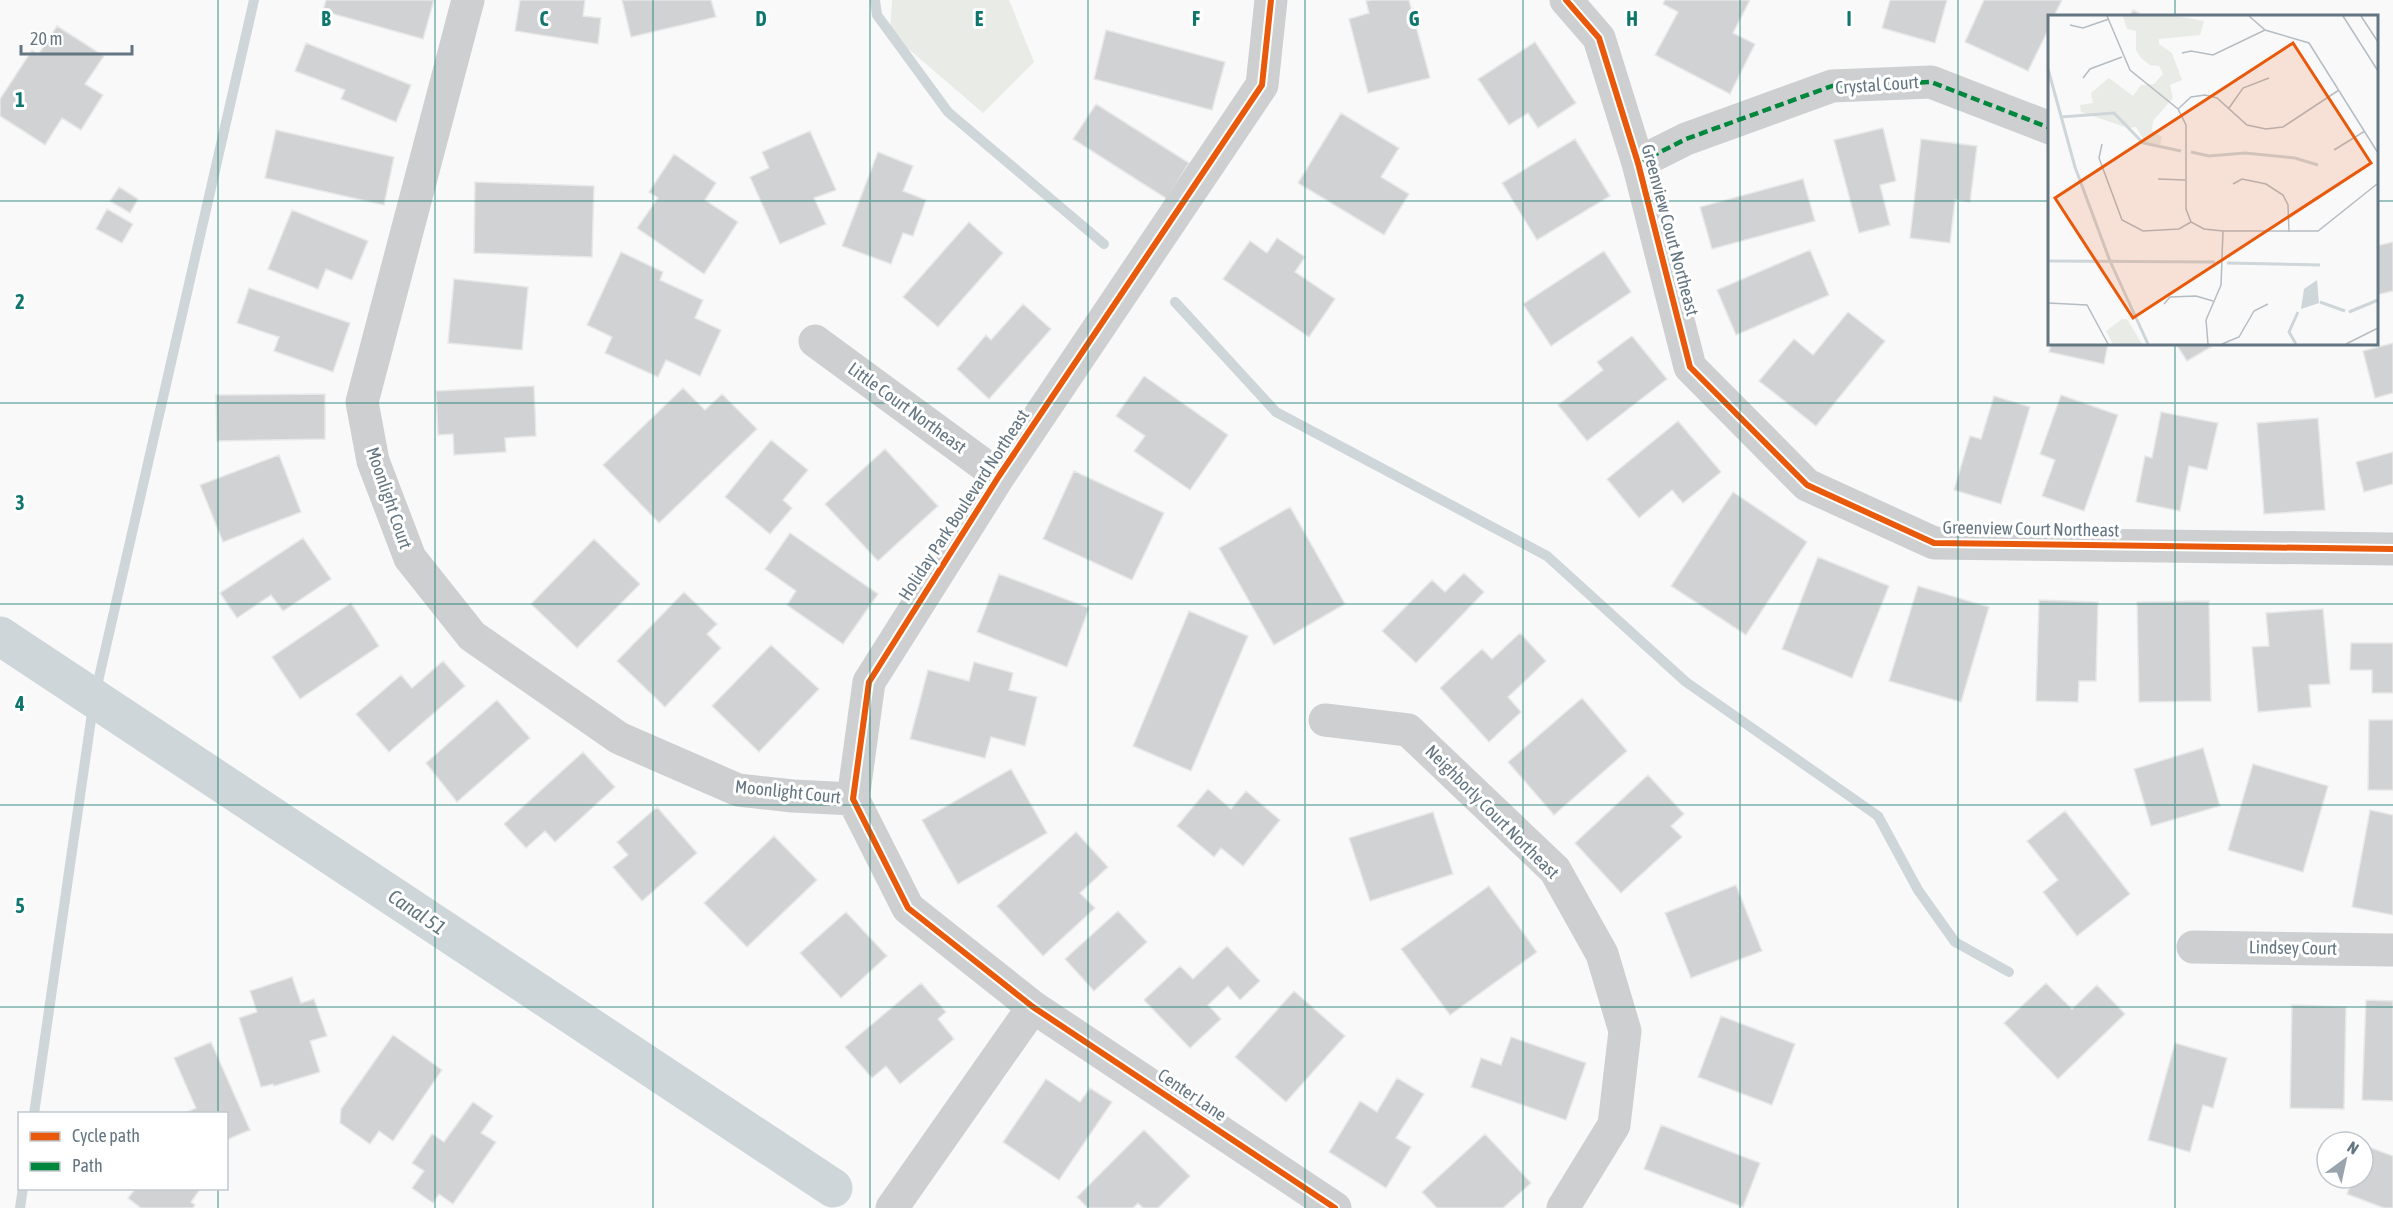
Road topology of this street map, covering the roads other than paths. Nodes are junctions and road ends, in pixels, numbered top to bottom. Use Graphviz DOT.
graph roads {
  1 [pos="468,0"];
  2 [pos="1271,0"];
  3 [pos="1566,0"];
  4 [pos="2048,128"];
  5 [pos="1638,163"];
  6 [pos="815,340"];
  7 [pos="999,476"];
  8 [pos="2393,549"];
  9 [pos="1325,720"];
  10 [pos="853,799"];
  11 [pos="2193,947"];
  12 [pos="2393,950"];
  13 [pos="1033,1008"];
  14 [pos="892,1208"];
  15 [pos="1335,1208"];
  16 [pos="1563,1208"];
  1 -- 10 [label="street, Moonlight Court"];
  2 -- 7 [label="street, Holiday Park Boulevard Northeast"];
  3 -- 5 [label="street, Greenview Court Northeast"];
  4 -- 5 [label="street, Crystal Court"];
  5 -- 8 [label="street, Greenview Court Northeast"];
  6 -- 7 [label="street, Little Court Northeast"];
  7 -- 10 [label="street, Holiday Park Boulevard Northeast"];
  9 -- 16 [label="street, Neighborly Court Northeast"];
  10 -- 13 [label="street"];
  11 -- 12 [label="street, Lindsey Court"];
  13 -- 14 [label="street"];
  13 -- 15 [label="street, Center Lane"];
}
